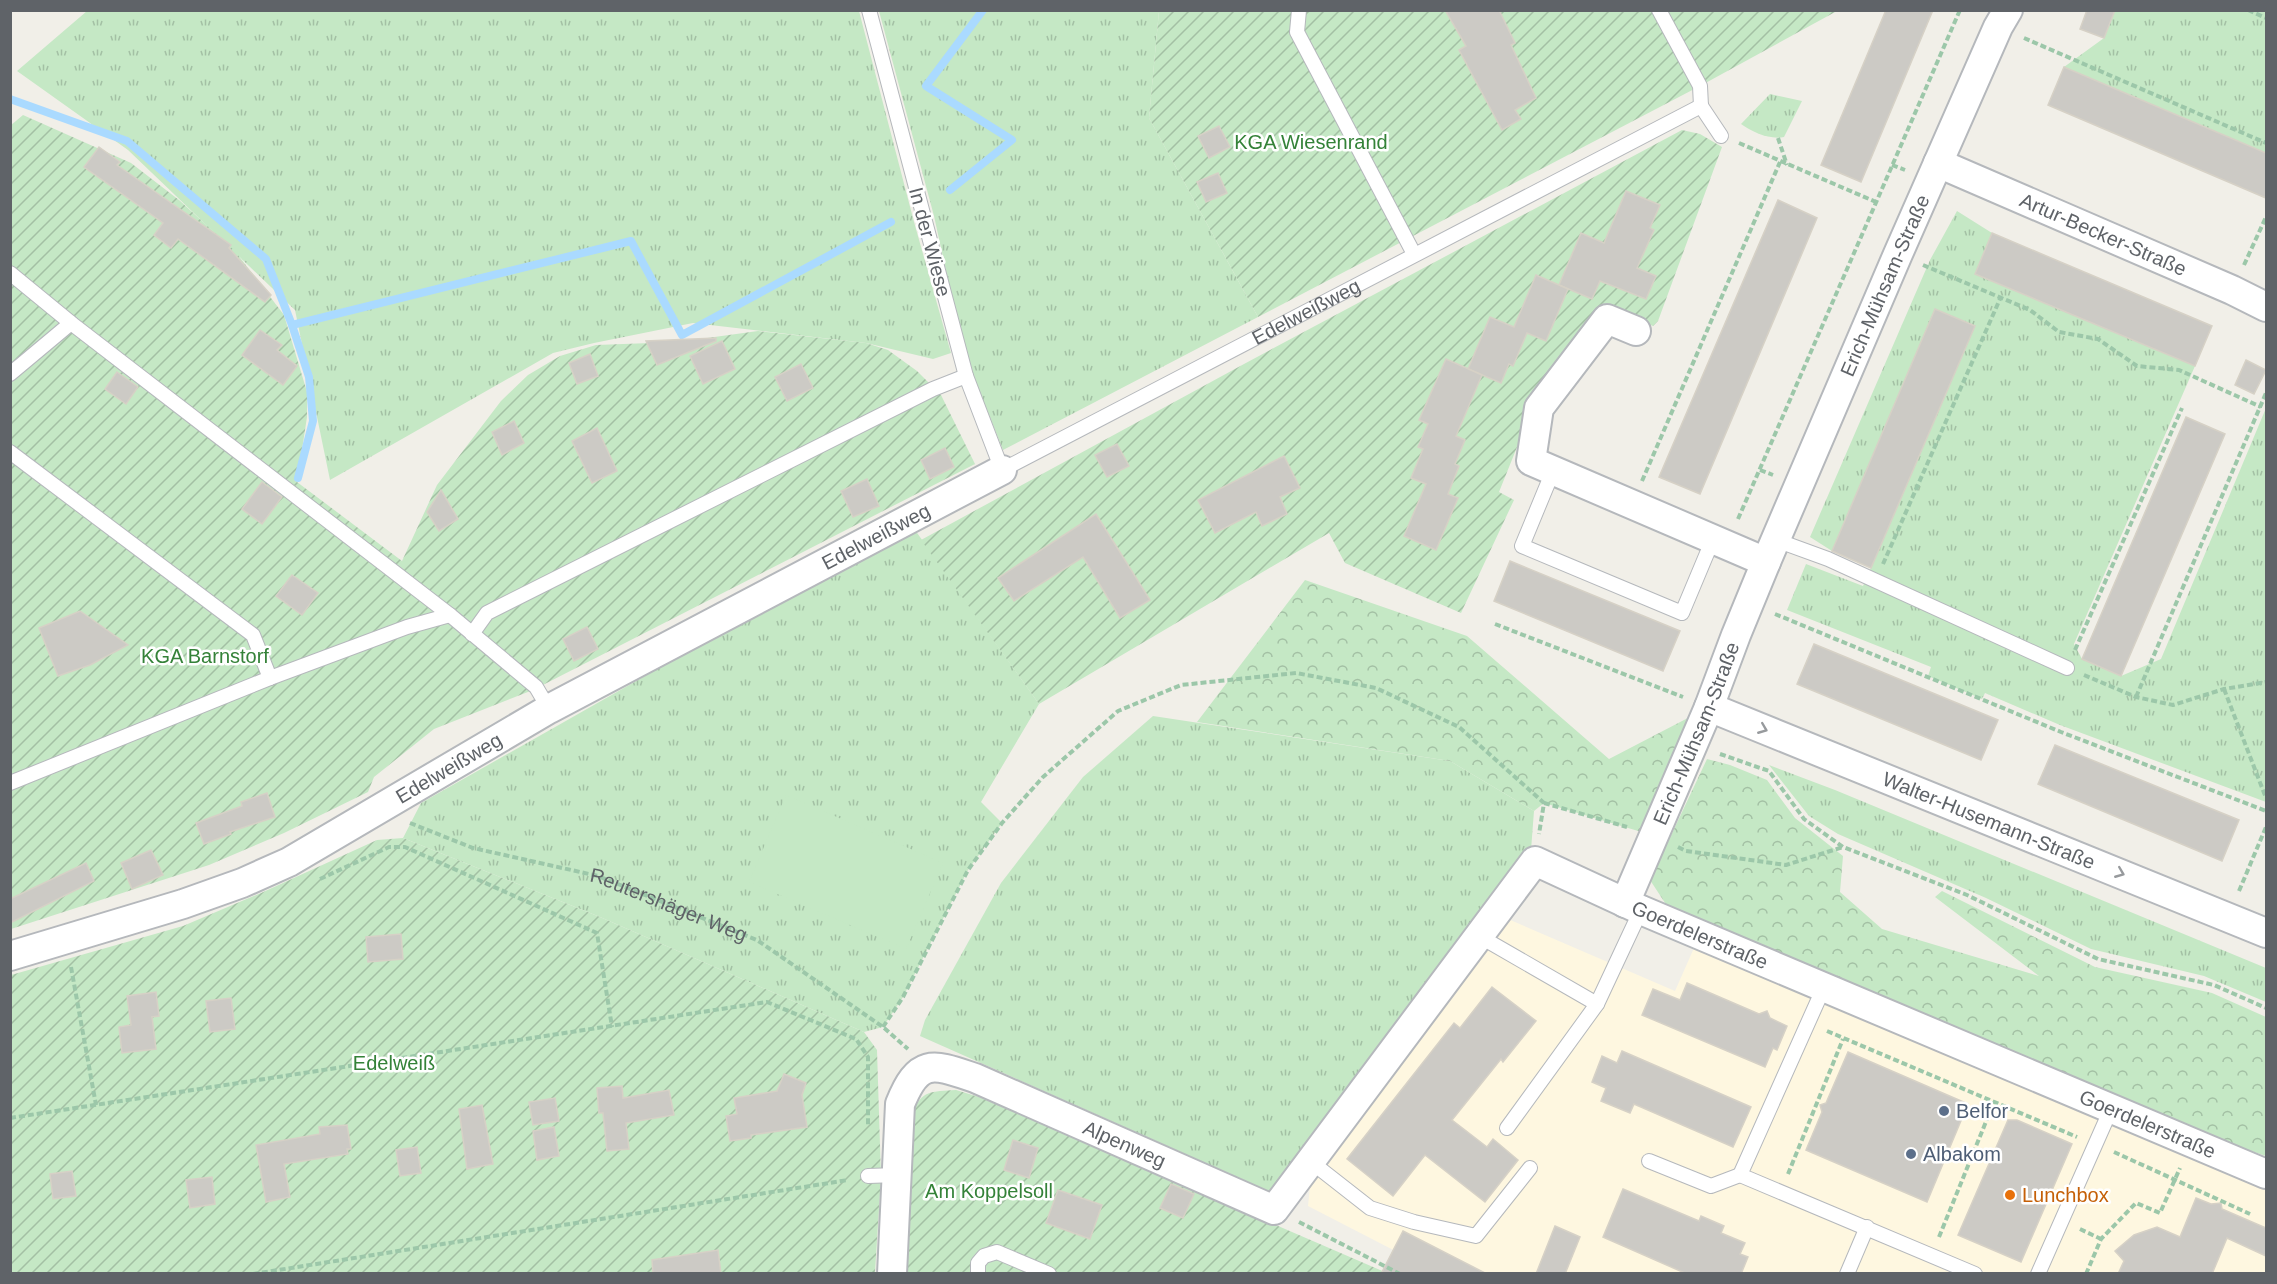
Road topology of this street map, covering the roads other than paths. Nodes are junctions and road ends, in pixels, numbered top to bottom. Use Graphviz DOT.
graph roads {
  1 [pos="869,10"];
  2 [pos="1299,10"];
  3 [pos="1659,10"];
  4 [pos="2003,19"];
  5 [pos="1701,106"];
  6 [pos="1721,136"];
  7 [pos="1938,163"];
  8 [pos="1414,254"];
  9 [pos="10,273"];
  10 [pos="2266,307"];
  11 [pos="71,323"];
  12 [pos="1636,331"];
  13 [pos="10,374"];
  14 [pos="966,376"];
  15 [pos="10,453"];
  16 [pos="1002,470"];
  17 [pos="1553,471"];
  18 [pos="1720,542"];
  19 [pos="1771,551"];
  20 [pos="450,615"];
  21 [pos="472,634"];
  22 [pos="2067,668"];
  23 [pos="270,678"];
  24 [pos="1709,707"];
  25 [pos="549,709"];
  26 [pos="10,783"];
  27 [pos="1633,906"];
  28 [pos="2266,933"];
  29 [pos="1479,936"];
  30 [pos="10,956"];
  31 [pos="1824,987"];
  32 [pos="1597,1004"];
  33 [pos="2111,1109"];
  34 [pos="1507,1128"];
  35 [pos="1310,1161"];
  36 [pos="1649,1161"];
  37 [pos="1530,1168"];
  38 [pos="2266,1174"];
  39 [pos="897,1175"];
  40 [pos="1740,1175"];
  41 [pos="868,1176"];
  42 [pos="1867,1227"];
  43 [pos="892,1274"];
  44 [pos="978,1274"];
  45 [pos="1049,1274"];
  46 [pos="1847,1274"];
  47 [pos="1975,1274"];
  48 [pos="2038,1274"];
  1 -- 14 [label="lane, In der Wiese"];
  2 -- 8 [label="lane"];
  3 -- 5 [label="lane"];
  4 -- 7 [label="street, Erich-Mühsam-Straße"];
  5 -- 6 [label="lane"];
  5 -- 8 [label="lane, Edelweißweg"];
  7 -- 10 [label="street, Artur-Becker-Straße"];
  7 -- 19 [label="street, Erich-Mühsam-Straße"];
  8 -- 16 [label="lane, Edelweißweg"];
  9 -- 11 [label="lane"];
  11 -- 13 [label="lane"];
  11 -- 20 [label="lane"];
  12 -- 17 [label="street"];
  14 -- 16 [label="lane, In der Wiese"];
  14 -- 21 [label="lane"];
  15 -- 23 [label="lane"];
  16 -- 25 [label="street, Edelweißweg"];
  17 -- 18 [label="street"];
  17 -- 18 [label="lane"];
  18 -- 19 [label="street"];
  19 -- 22 [label="lane"];
  19 -- 24 [label="street, Erich-Mühsam-Straße"];
  20 -- 21 [label="lane"];
  20 -- 23 [label="lane"];
  21 -- 25 [label="lane"];
  23 -- 26 [label="lane"];
  24 -- 27 [label="street, Erich-Mühsam-Straße"];
  24 -- 28 [label="street, Walter-Husemann-Straße, one-way"];
  25 -- 30 [label="street, Edelweißweg"];
  27 -- 29 [label="street, Goerdelerstraße"];
  27 -- 31 [label="street, Goerdelerstraße"];
  27 -- 32 [label="lane"];
  29 -- 32 [label="lane"];
  29 -- 35 [label="street"];
  31 -- 33 [label="street, Goerdelerstraße"];
  31 -- 40 [label="lane"];
  32 -- 34 [label="lane"];
  33 -- 38 [label="street, Goerdelerstraße"];
  33 -- 48 [label="lane"];
  35 -- 37 [label="lane"];
  35 -- 39 [label="street, Alpenweg"];
  36 -- 40 [label="lane"];
  39 -- 41 [label="lane"];
  39 -- 43 [label="street"];
  40 -- 42 [label="lane"];
  42 -- 46 [label="lane"];
  42 -- 47 [label="lane"];
  44 -- 45 [label="lane"];
}
